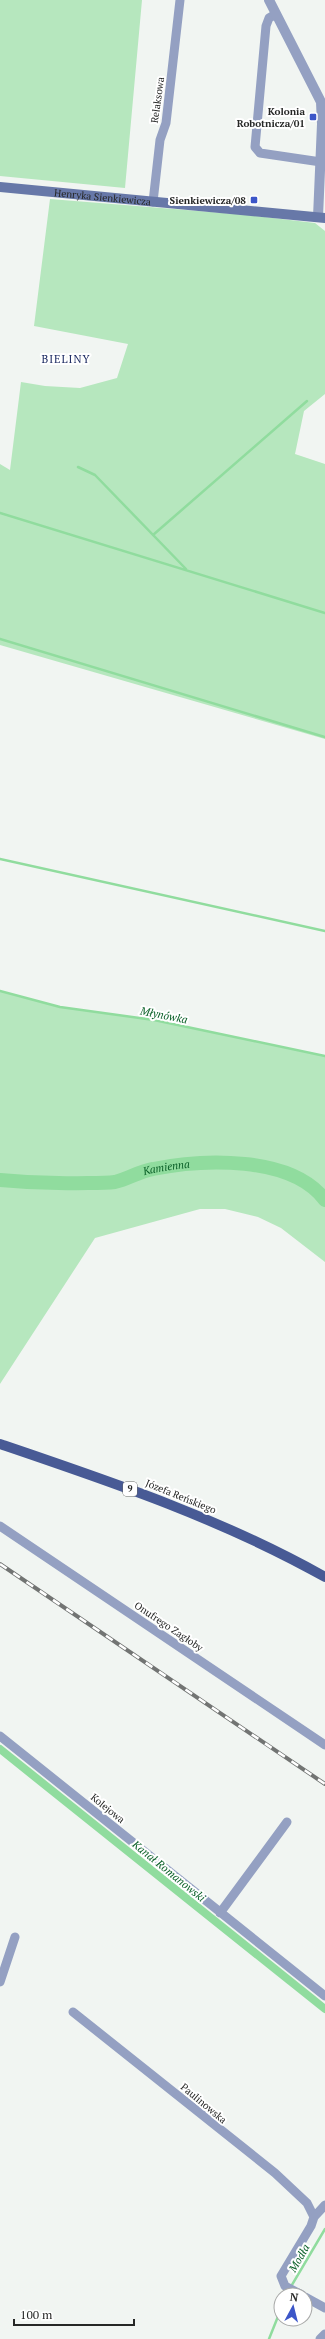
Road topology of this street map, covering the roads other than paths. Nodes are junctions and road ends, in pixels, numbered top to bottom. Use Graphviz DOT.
graph roads {
  1 [pos="180,0"];
  2 [pos="269,0"];
  3 [pos="276,14"];
  4 [pos="321,162"];
  5 [pos="0,187"];
  6 [pos="153,202"];
  7 [pos="321,218"];
  8 [pos="0,1444"];
  9 [pos="0,1526"];
  10 [pos="325,1577"];
  11 [pos="0,1736"];
  12 [pos="325,1745"];
  13 [pos="287,1822"];
  14 [pos="220,1913"];
  15 [pos="15,1938"];
  16 [pos="0,1982"];
  17 [pos="325,1996"];
  18 [pos="73,2012"];
  19 [pos="325,2204"];
  20 [pos="314,2217"];
  21 [pos="287,2287"];
  22 [pos="313,2301"];
  23 [pos="325,2308"];
  24 [pos="325,2334"];
  25 [pos="320,2339"];
  1 -- 6 [label="street, Relaksowa"];
  2 -- 3 [label="street"];
  3 -- 4 [label="street"];
  3 -- 4 [label="street"];
  4 -- 7 [label="street"];
  5 -- 6 [label="main road, Henryka Sienkiewicza"];
  6 -- 7 [label="main road, Henryka Sienkiewicza"];
  8 -- 10 [label="main road, Józefa Reńskiego / 9"];
  9 -- 12 [label="street, Onufrego Zagłoby"];
  11 -- 14 [label="street, Kolejowa"];
  13 -- 14 [label="street"];
  14 -- 17 [label="street, Kolejowa"];
  15 -- 16 [label="street"];
  18 -- 20 [label="street, Paulinowska"];
  19 -- 20 [label="street"];
  20 -- 21 [label="street"];
  22 -- 23 [label="street"];
  24 -- 25 [label="street"];
}
